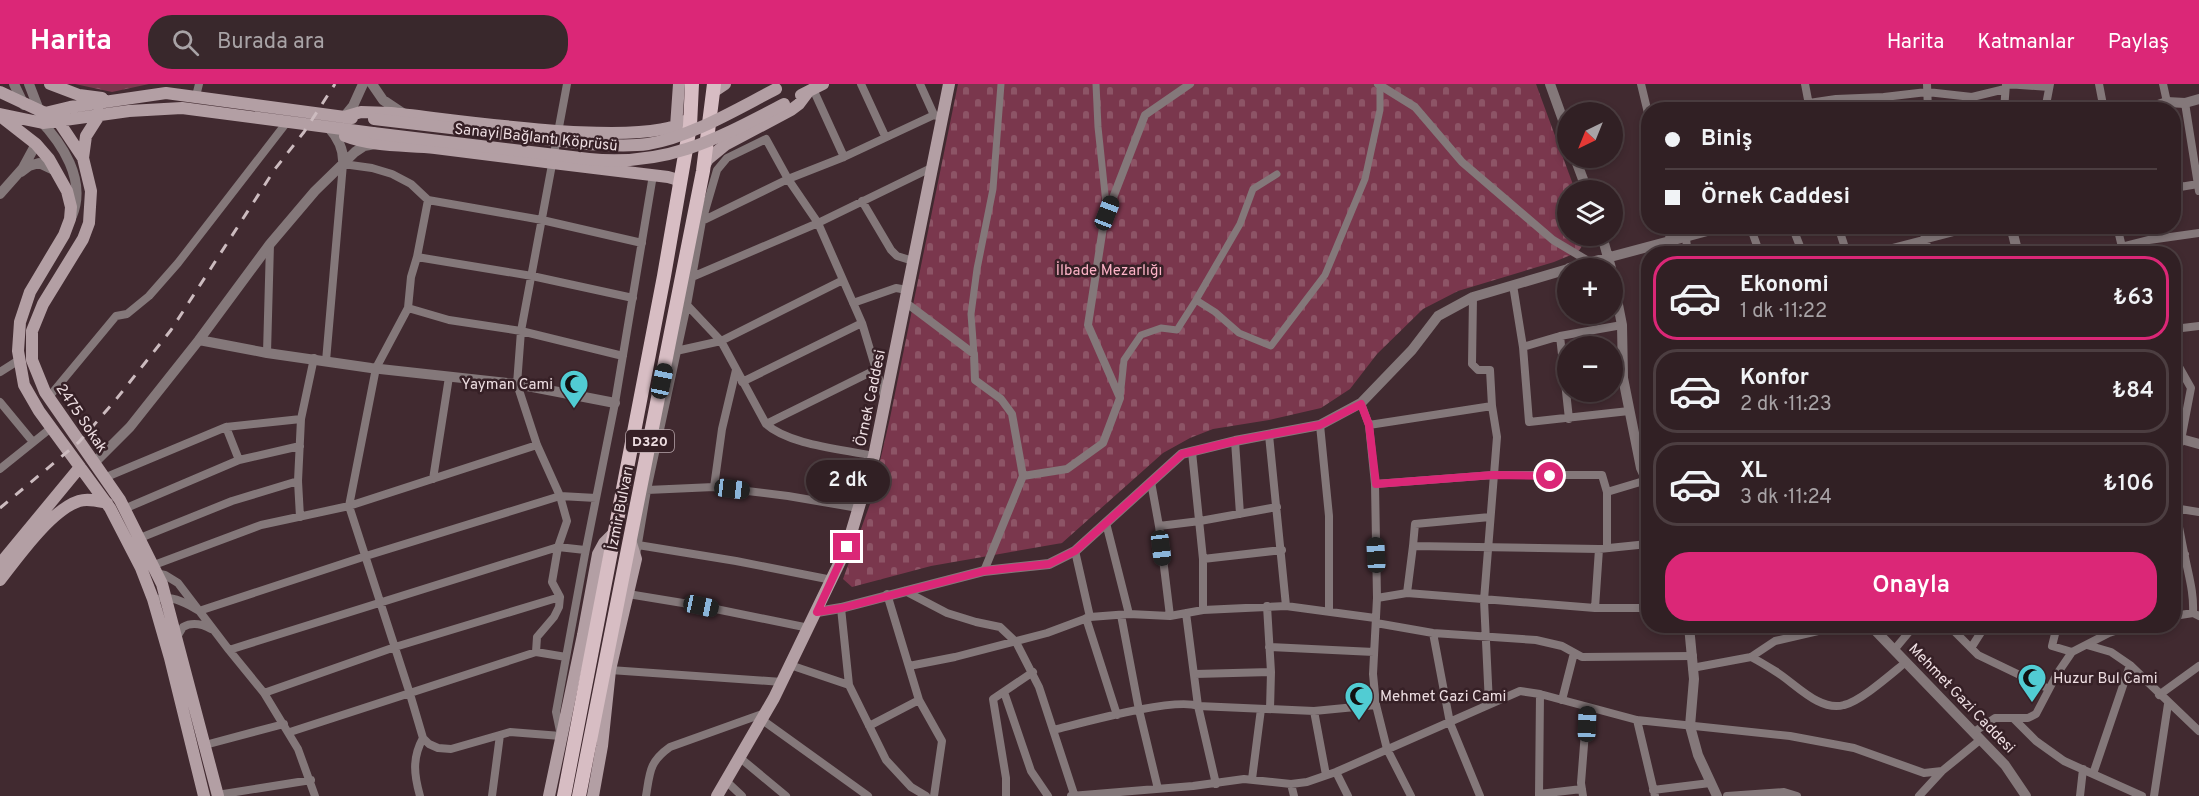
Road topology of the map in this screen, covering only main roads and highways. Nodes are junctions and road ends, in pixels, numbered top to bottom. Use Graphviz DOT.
graph roads {
  1 [pos="50,84"];
  2 [pos="679,84"];
  3 [pos="692,84"];
  4 [pos="725,84"];
  5 [pos="948,84"];
  6 [pos="781,86"];
  7 [pos="714,88"];
  8 [pos="815,88"];
  9 [pos="198,90"];
  10 [pos="0,92"];
  11 [pos="122,99"];
  12 [pos="100,114"];
  13 [pos="0,115"];
  14 [pos="42,116"];
  15 [pos="344,117"];
  16 [pos="690,118"];
  17 [pos="58,122"];
  18 [pos="676,127"];
  19 [pos="329,128"];
  20 [pos="36,144"];
  21 [pos="83,158"];
  22 [pos="704,166"];
  23 [pos="680,184"];
  24 [pos="80,467"];
  25 [pos="106,503"];
  26 [pos="614,533"];
  27 [pos="634,542"];
  28 [pos="0,564"];
  29 [pos="152,571"];
  30 [pos="0,580"];
  31 [pos="204,796"];
  32 [pos="217,796"];
  33 [pos="549,796"];
  34 [pos="564,796"];
  35 [pos="579,796"];
  36 [pos="592,796"];
  37 [pos="717,796"];
  1 -- 11 [label="main road"];
  2 -- 18 [label="main road"];
  3 -- 16 [label="main road, İzmir Bulvarı / D320"];
  4 -- 7 [label="main road"];
  5 -- 37 [label="main road, Örnek Caddesi"];
  6 -- 15 [label="main road, Sanayi Bağlantı Köprüsü, bridge"];
  7 -- 22 [label="main road, İzmir Bulvarı / D320"];
  8 -- 19 [label="main road, Sanayi Bağlantı Köprüsü, bridge"];
  8 -- 22 [label="main road"];
  9 -- 11 [label="main road"];
  9 -- 15 [label="main road"];
  10 -- 14 [label="main road, 2475 Sokak"];
  11 -- 14 [label="main road"];
  12 -- 17 [label="main road"];
  12 -- 19 [label="main road"];
  12 -- 21 [label="main road"];
  13 -- 14 [label="main road"];
  13 -- 20 [label="main road"];
  14 -- 17 [label="main road, 2475 Sokak"];
  14 -- 20 [label="main road"];
  15 -- 18 [label="main road"];
  16 -- 18 [label="main road"];
  16 -- 23 [label="main road, İzmir Bulvarı / D320"];
  17 -- 21 [label="main road, 2475 Sokak"];
  19 -- 23 [label="main road"];
  20 -- 24 [label="main road, 2475 Sokak"];
  21 -- 29 [label="main road, 2475 Sokak"];
  22 -- 27 [label="main road, İzmir Bulvarı / D320"];
  23 -- 26 [label="main road, İzmir Bulvarı / D320"];
  24 -- 25 [label="main road, 2475 Sokak"];
  24 -- 28 [label="main road"];
  25 -- 29 [label="main road, 2475 Sokak"];
  25 -- 30 [label="main road"];
  26 -- 33 [label="main road"];
  26 -- 34 [label="main road, İzmir Bulvarı / D320"];
  27 -- 35 [label="main road, İzmir Bulvarı / D320"];
  27 -- 36 [label="main road"];
  29 -- 31 [label="main road, 2475 Sokak"];
  29 -- 32 [label="main road, 2475 Sokak"];
}
